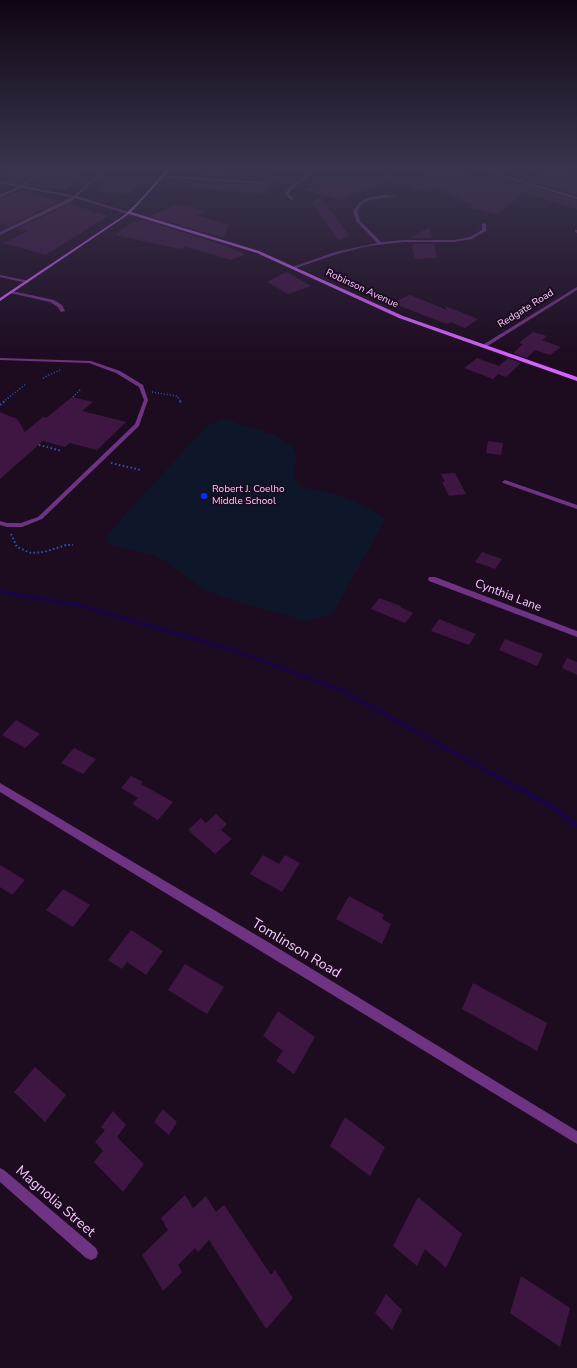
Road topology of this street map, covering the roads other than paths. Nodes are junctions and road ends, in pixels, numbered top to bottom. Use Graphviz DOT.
graph roads {
  1 [pos="101,232"];
  2 [pos="193,232"];
  3 [pos="368,232"];
  4 [pos="483,232"];
  5 [pos="379,243"];
  6 [pos="295,268"];
  7 [pos="0,276"];
  8 [pos="27,282"];
  9 [pos="577,288"];
  10 [pos="12,292"];
  11 [pos="0,300"];
  12 [pos="63,311"];
  13 [pos="484,346"];
  14 [pos="0,358"];
  15 [pos="577,379"];
  16 [pos="505,482"];
  17 [pos="577,508"];
  18 [pos="0,523"];
  19 [pos="432,579"];
  20 [pos="577,634"];
  21 [pos="0,787"];
  22 [pos="577,1138"];
  23 [pos="0,1174"];
  24 [pos="91,1253"];
  1 -- 8 [label="street"];
  2 -- 6 [label="street, Robinson Avenue"];
  3 -- 5 [label="street"];
  4 -- 5 [label="street"];
  5 -- 6 [label="street"];
  6 -- 13 [label="street, Robinson Avenue"];
  7 -- 8 [label="street"];
  8 -- 10 [label="street"];
  9 -- 13 [label="street, Redgate Road"];
  10 -- 11 [label="street"];
  10 -- 12 [label="street"];
  13 -- 15 [label="street, Robinson Avenue"];
  14 -- 18 [label="lane"];
  16 -- 17 [label="street"];
  19 -- 20 [label="street, Cynthia Lane"];
  21 -- 22 [label="street, Tomlinson Road"];
  23 -- 24 [label="street, Magnolia Street"];
}
